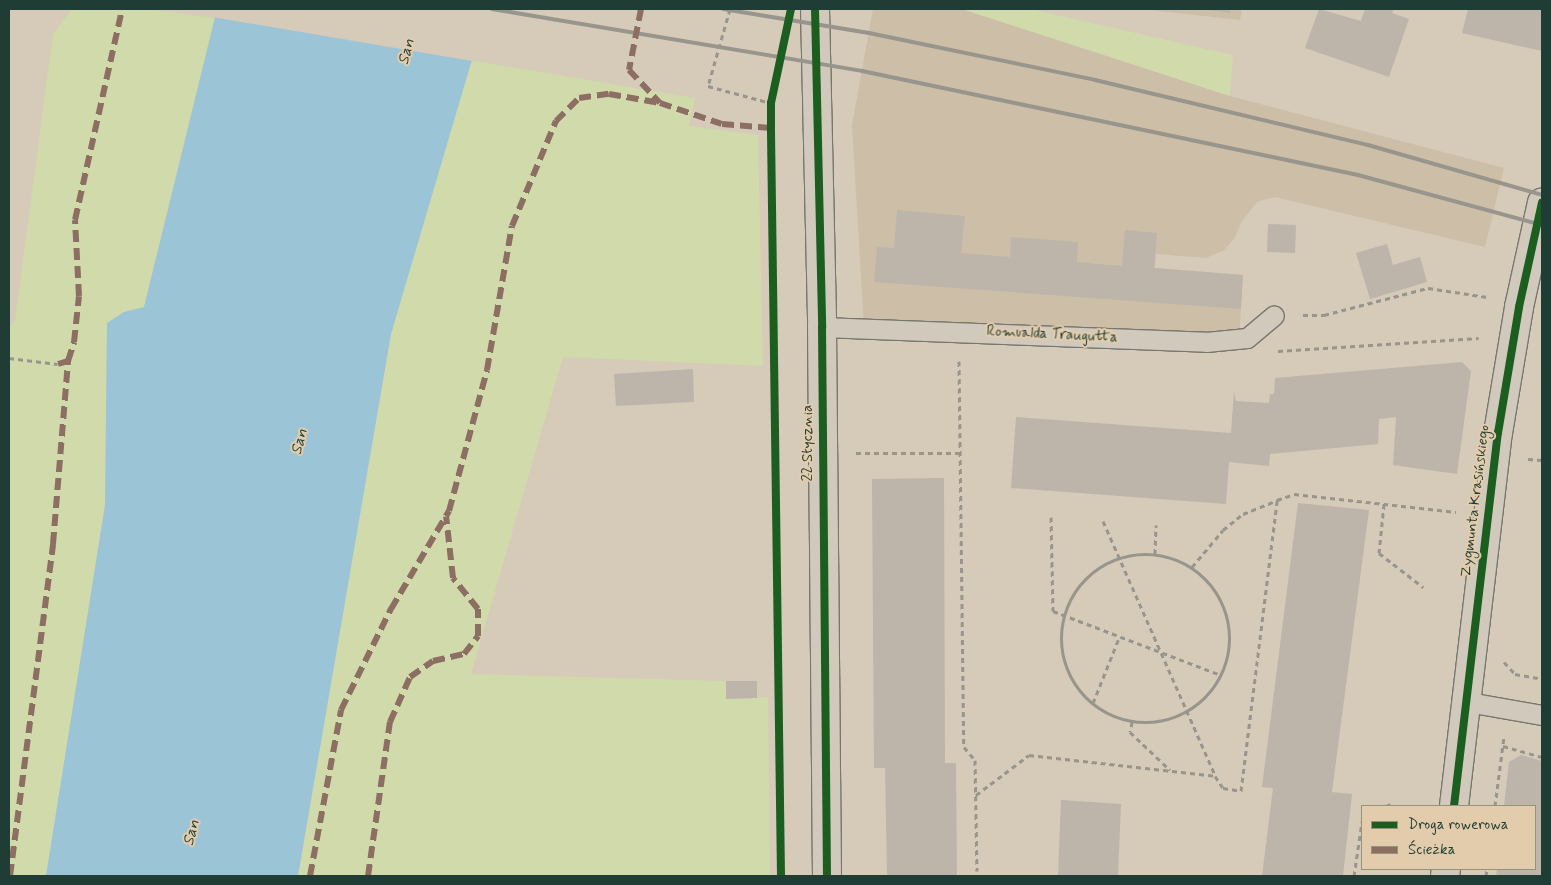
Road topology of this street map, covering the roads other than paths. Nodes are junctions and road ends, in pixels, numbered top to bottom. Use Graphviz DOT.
graph roads {
  1 [pos="815,9"];
  2 [pos="1542,202"];
  3 [pos="1274,315"];
  4 [pos="822,327"];
  5 [pos="1468,702"];
  6 [pos="1542,715"];
  7 [pos="1454,805"];
  8 [pos="826,876"];
  1 -- 4 [label="street, 22 Stycznia"];
  2 -- 5 [label="street, Zygmunta Krasińskiego"];
  3 -- 4 [label="lane, Romualda Traugutta"];
  4 -- 8 [label="street, 22 Stycznia"];
  5 -- 6 [label="lane"];
  5 -- 7 [label="street, Zygmunta Krasińskiego"];
}
